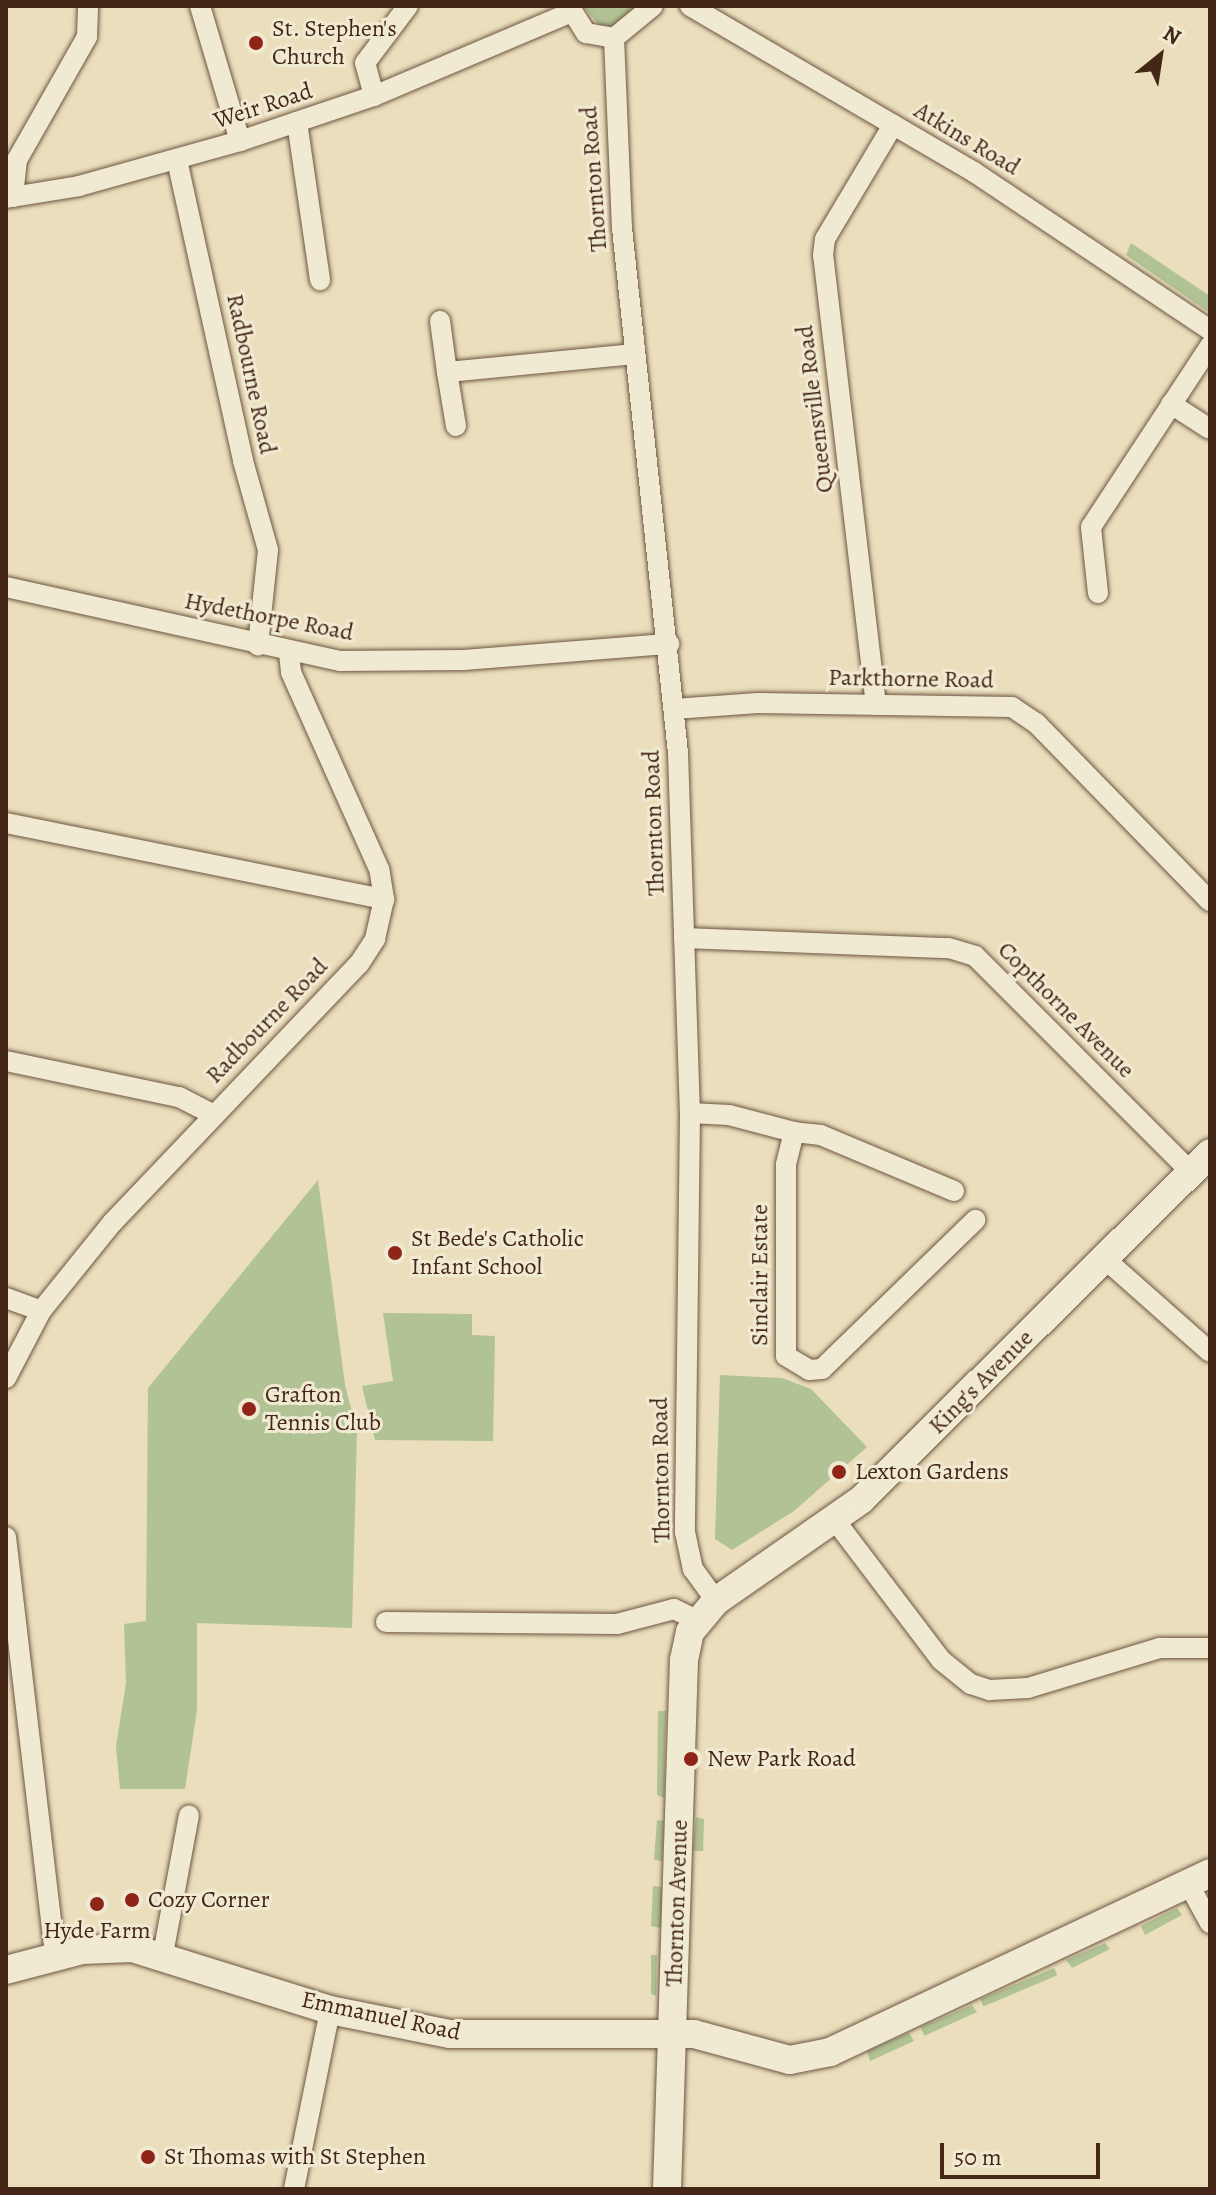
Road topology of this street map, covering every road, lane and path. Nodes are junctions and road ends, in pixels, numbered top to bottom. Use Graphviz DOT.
graph roads {
  1 [pos="88,6"];
  2 [pos="200,6"];
  3 [pos="408,6"];
  4 [pos="653,6"];
  5 [pos="690,6"];
  6 [pos="570,9"];
  7 [pos="614,38"];
  8 [pos="374,96"];
  9 [pos="297,122"];
  10 [pos="893,125"];
  11 [pos="240,141"];
  12 [pos="177,160"];
  13 [pos="10,197"];
  14 [pos="320,280"];
  15 [pos="440,321"];
  16 [pos="1210,330"];
  17 [pos="1210,346"];
  18 [pos="635,354"];
  19 [pos="447,372"];
  20 [pos="1171,404"];
  21 [pos="456,426"];
  22 [pos="1210,429"];
  23 [pos="6,587"];
  24 [pos="1098,593"];
  25 [pos="669,644"];
  26 [pos="258,645"];
  27 [pos="289,653"];
  28 [pos="876,705"];
  29 [pos="674,709"];
  30 [pos="6,823"];
  31 [pos="384,899"];
  32 [pos="1210,901"];
  33 [pos="684,938"];
  34 [pos="6,1061"];
  35 [pos="690,1113"];
  36 [pos="212,1114"];
  37 [pos="794,1132"];
  38 [pos="1200,1162"];
  39 [pos="954,1191"];
  40 [pos="975,1220"];
  41 [pos="1105,1259"];
  42 [pos="6,1298"];
  43 [pos="41,1311"];
  44 [pos="1210,1352"];
  45 [pos="6,1378"];
  46 [pos="834,1519"];
  47 [pos="6,1537"];
  48 [pos="707,1611"];
  49 [pos="386,1622"];
  50 [pos="1210,1648"];
  51 [pos="189,1815"];
  52 [pos="1199,1878"];
  53 [pos="1210,1923"];
  54 [pos="163,1954"];
  55 [pos="55,1956"];
  56 [pos="6,1970"];
  57 [pos="330,2010"];
  58 [pos="672,2033"];
  59 [pos="294,2189"];
  60 [pos="667,2189"];
  1 -- 13 [label="street"];
  2 -- 11 [label="street"];
  3 -- 8 [label="street"];
  4 -- 7 [label="street"];
  5 -- 10 [label="street, Atkins Road"];
  6 -- 7 [label="street"];
  6 -- 8 [label="street, Weir Road"];
  7 -- 18 [label="street, Thornton Road"];
  8 -- 9 [label="street, Weir Road"];
  9 -- 11 [label="street, Weir Road"];
  9 -- 14 [label="street"];
  10 -- 16 [label="street, Atkins Road"];
  10 -- 28 [label="street, Queensville Road"];
  11 -- 12 [label="street, Weir Road"];
  12 -- 13 [label="street, Weir Road"];
  12 -- 26 [label="street, Radbourne Road"];
  15 -- 19 [label="street"];
  17 -- 20 [label="street"];
  18 -- 19 [label="street"];
  18 -- 25 [label="street, Thornton Road"];
  19 -- 21 [label="street"];
  20 -- 22 [label="street"];
  20 -- 24 [label="street"];
  23 -- 26 [label="street, Hydethorpe Road"];
  25 -- 27 [label="street, Hydethorpe Road"];
  25 -- 29 [label="street, Thornton Road"];
  26 -- 27 [label="street, Hydethorpe Road"];
  27 -- 31 [label="street, Radbourne Road"];
  28 -- 29 [label="street, Parkthorne Road"];
  28 -- 32 [label="street, Parkthorne Road"];
  29 -- 33 [label="street, Thornton Road"];
  30 -- 31 [label="street"];
  31 -- 36 [label="street, Radbourne Road"];
  33 -- 35 [label="street, Thornton Road"];
  33 -- 38 [label="street, Copthorne Avenue"];
  34 -- 36 [label="street"];
  35 -- 37 [label="street"];
  35 -- 48 [label="street, Thornton Road"];
  36 -- 43 [label="street, Radbourne Road"];
  37 -- 39 [label="street"];
  37 -- 40 [label="street, Sinclair Estate"];
  38 -- 41 [label="street, King's Avenue"];
  41 -- 44 [label="street"];
  41 -- 46 [label="street, King's Avenue"];
  42 -- 43 [label="street"];
  43 -- 45 [label="street, Radbourne Road"];
  46 -- 48 [label="street, King's Avenue"];
  46 -- 50 [label="street"];
  47 -- 55 [label="street"];
  48 -- 49 [label="street"];
  48 -- 58 [label="street, Thornton Avenue"];
  51 -- 54 [label="street"];
  52 -- 53 [label="street"];
  52 -- 58 [label="street"];
  54 -- 55 [label="street, Emmanuel Road"];
  54 -- 57 [label="street, Emmanuel Road"];
  55 -- 56 [label="street, Emmanuel Road"];
  57 -- 58 [label="street, Emmanuel Road"];
  57 -- 59 [label="street"];
  58 -- 60 [label="street, Thornton Avenue"];
}
